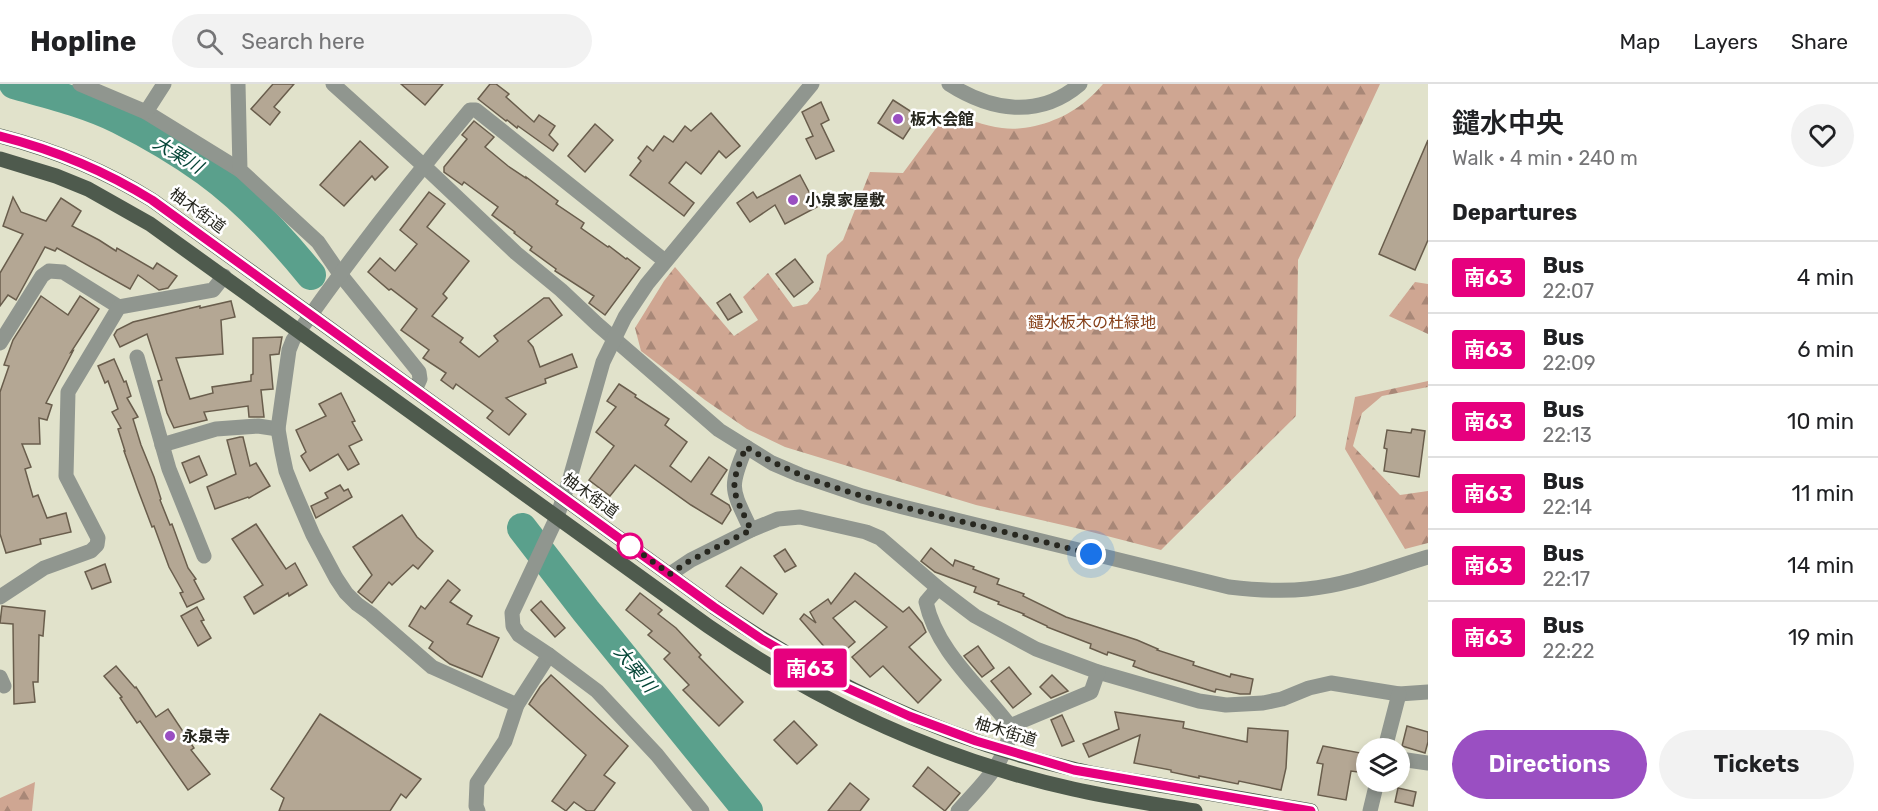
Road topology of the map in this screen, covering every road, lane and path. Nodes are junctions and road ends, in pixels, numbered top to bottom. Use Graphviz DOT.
graph roads {
  1 [pos="80,84"];
  2 [pos="164,84"];
  3 [pos="238,84"];
  4 [pos="333,84"];
  5 [pos="812,84"];
  6 [pos="949,84"];
  7 [pos="1080,84"];
  8 [pos="146,112"];
  9 [pos="0,136"];
  10 [pos="0,159"];
  11 [pos="424,166"];
  12 [pos="240,170"];
  13 [pos="665,261"];
  14 [pos="224,276"];
  15 [pos="339,276"];
  16 [pos="119,307"];
  17 [pos="311,315"];
  18 [pos="300,330"];
  19 [pos="614,339"];
  20 [pos="0,343"];
  21 [pos="137,357"];
  22 [pos="415,390"];
  23 [pos="278,429"];
  24 [pos="162,445"];
  25 [pos="746,447"];
  26 [pos="564,498"];
  27 [pos="557,517"];
  28 [pos="751,530"];
  29 [pos="204,556"];
  30 [pos="1428,558"];
  31 [pos="670,574"];
  32 [pos="938,588"];
  33 [pos="0,597"];
  34 [pos="549,655"];
  35 [pos="1098,672"];
  36 [pos="1428,692"];
  37 [pos="1399,694"];
  38 [pos="517,705"];
  39 [pos="1010,726"];
  40 [pos="1388,738"];
  41 [pos="1005,750"];
  42 [pos="1410,760"];
  43 [pos="1428,763"];
  44 [pos="996,767"];
  45 [pos="1375,792"];
  46 [pos="478,811"];
  47 [pos="702,811"];
  48 [pos="958,811"];
  49 [pos="1195,811"];
  50 [pos="1311,811"];
  51 [pos="1370,811"];
  1 -- 8 [label="street"];
  2 -- 8 [label="street"];
  3 -- 12 [label="street"];
  4 -- 11 [label="street"];
  5 -- 13 [label="street"];
  6 -- 7 [label="street"];
  8 -- 12 [label="street"];
  9 -- 17 [label="main road, 柚木街道"];
  10 -- 14 [label="main road"];
  11 -- 13 [label="street"];
  11 -- 15 [label="street"];
  11 -- 19 [label="street"];
  12 -- 15 [label="street"];
  13 -- 19 [label="street"];
  14 -- 16 [label="street"];
  14 -- 18 [label="main road"];
  15 -- 17 [label="street"];
  15 -- 22 [label="street"];
  16 -- 20 [label="street"];
  16 -- 33 [label="street"];
  17 -- 18 [label="street"];
  17 -- 22 [label="main road, 柚木街道"];
  18 -- 23 [label="street"];
  18 -- 27 [label="main road"];
  19 -- 25 [label="street"];
  19 -- 26 [label="street"];
  21 -- 24 [label="street"];
  22 -- 26 [label="main road, 柚木街道"];
  23 -- 24 [label="street"];
  23 -- 38 [label="street"];
  24 -- 29 [label="street"];
  25 -- 28 [label="street"];
  25 -- 30 [label="street"];
  26 -- 27 [label="street"];
  26 -- 31 [label="main road, 柚木街道"];
  27 -- 34 [label="street"];
  27 -- 44 [label="main road"];
  28 -- 31 [label="street"];
  28 -- 32 [label="street"];
  31 -- 41 [label="main road, 柚木街道"];
  32 -- 35 [label="street"];
  32 -- 39 [label="street"];
  34 -- 38 [label="street"];
  34 -- 47 [label="street"];
  35 -- 37 [label="street"];
  35 -- 39 [label="street"];
  36 -- 37 [label="street"];
  37 -- 40 [label="street"];
  38 -- 46 [label="street"];
  39 -- 41 [label="street"];
  41 -- 44 [label="street"];
  41 -- 50 [label="main road, 柚木街道"];
  42 -- 43 [label="street"];
  44 -- 48 [label="street"];
  44 -- 49 [label="main road"];
  45 -- 51 [label="street"];
}
